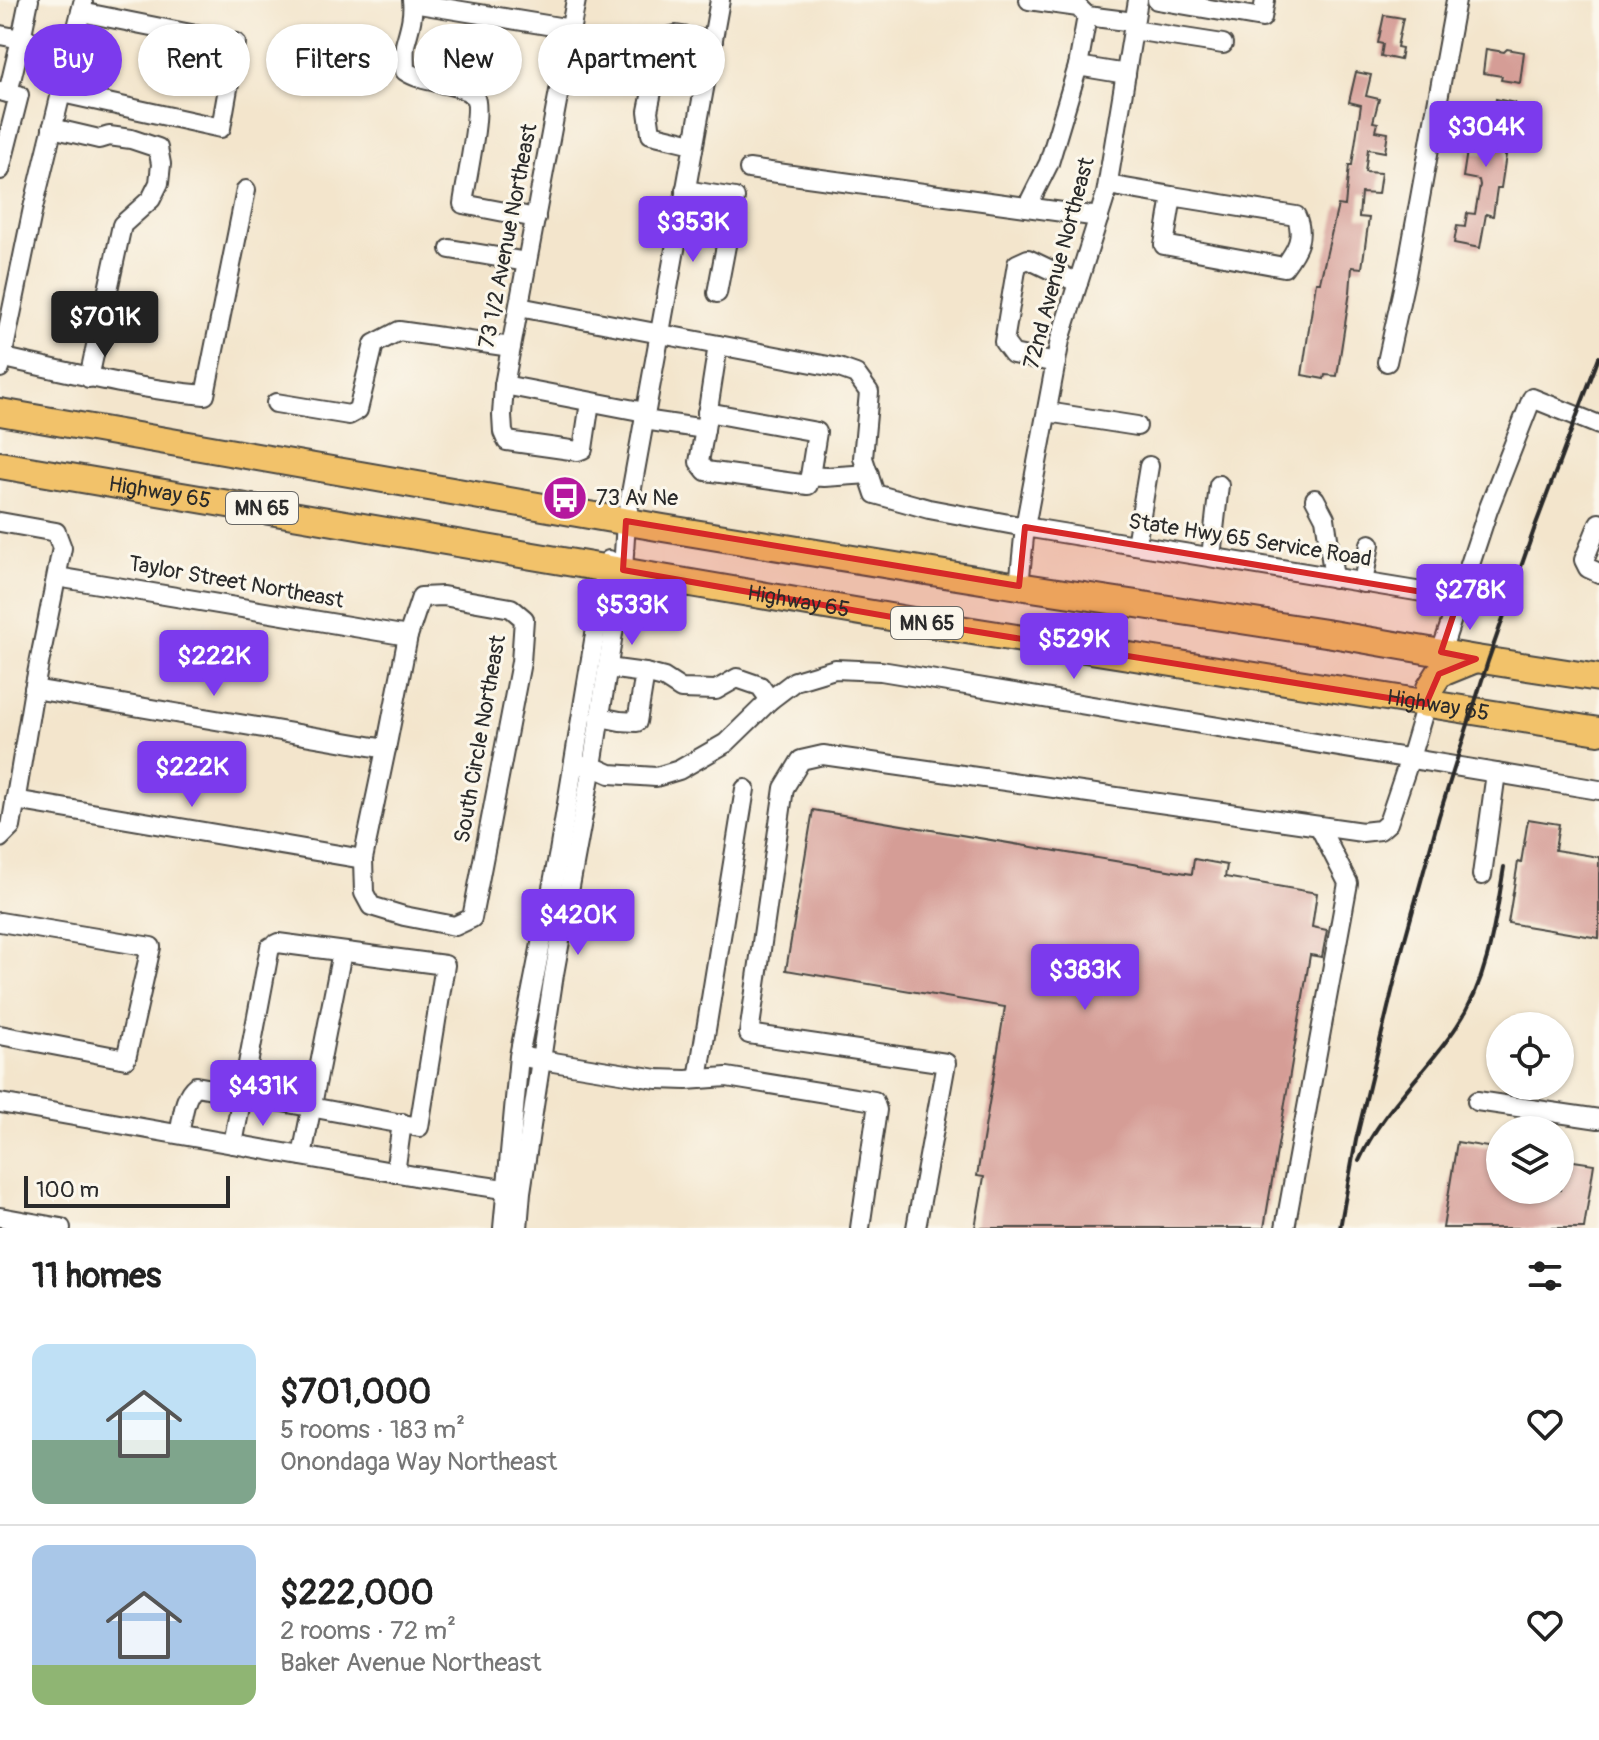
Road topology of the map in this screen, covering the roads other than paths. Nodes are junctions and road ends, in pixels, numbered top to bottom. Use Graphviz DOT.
graph roads {
  1 [pos="29,0"];
  2 [pos="576,0"];
  3 [pos="720,0"];
  4 [pos="1029,0"];
  5 [pos="1138,0"];
  6 [pos="1157,0"];
  7 [pos="1265,0"];
  8 [pos="1456,0"];
  9 [pos="412,2"];
  10 [pos="82,6"];
  11 [pos="1087,16"];
  12 [pos="542,24"];
  13 [pos="572,24"];
  14 [pos="716,24"];
  15 [pos="1134,26"];
  16 [pos="0,35"];
  17 [pos="21,39"];
  18 [pos="24,40"];
  19 [pos="1223,44"];
  20 [pos="1078,66"];
  21 [pos="1126,74"];
  22 [pos="4,92"];
  23 [pos="61,96"];
  24 [pos="76,96"];
  25 [pos="559,96"];
  26 [pos="651,96"];
  27 [pos="702,96"];
  28 [pos="52,128"];
  29 [pos="4,140"];
  30 [pos="693,144"];
  31 [pos="749,169"];
  32 [pos="0,170"];
  33 [pos="1108,185"];
  34 [pos="246,190"];
  35 [pos="685,190"];
  36 [pos="1172,196"];
  37 [pos="1027,207"];
  38 [pos="1099,217"];
  39 [pos="536,218"];
  40 [pos="450,249"];
  41 [pos="527,262"];
  42 [pos="1078,283"];
  43 [pos="717,293"];
  44 [pos="519,307"];
  45 [pos="659,333"];
  46 [pos="718,345"];
  47 [pos="511,347"];
  48 [pos="1,362"];
  49 [pos="1387,362"];
  50 [pos="1056,363"];
  51 [pos="89,378"];
  52 [pos="504,385"];
  53 [pos="590,402"];
  54 [pos="276,403"];
  55 [pos="0,412"];
  56 [pos="1047,412"];
  57 [pos="645,416"];
  58 [pos="706,421"];
  59 [pos="1599,425"];
  60 [pos="1137,426"];
  61 [pos="0,465"];
  62 [pos="1149,466"];
  63 [pos="869,474"];
  64 [pos="810,476"];
  65 [pos="1219,485"];
  66 [pos="1315,499"];
  67 [pos="626,521"];
  68 [pos="0,522"];
  69 [pos="1599,523"];
  70 [pos="1025,527"];
  71 [pos="1370,544"];
  72 [pos="1136,545"];
  73 [pos="1211,557"];
  74 [pos="614,569"];
  75 [pos="1599,573"];
  76 [pos="57,577"];
  77 [pos="1334,578"];
  78 [pos="1363,583"];
  79 [pos="1019,586"];
  80 [pos="1459,598"];
  81 [pos="408,636"];
  82 [pos="1441,652"];
  83 [pos="1476,659"];
  84 [pos="608,668"];
  85 [pos="645,673"];
  86 [pos="1599,678"];
  87 [pos="34,689"];
  88 [pos="770,700"];
  89 [pos="1426,704"];
  90 [pos="600,717"];
  91 [pos="1599,731"];
  92 [pos="386,749"];
  93 [pos="1410,758"];
  94 [pos="583,765"];
  95 [pos="1496,773"];
  96 [pos="745,789"];
  97 [pos="1599,790"];
  98 [pos="15,800"];
  99 [pos="1319,826"];
  100 [pos="0,838"];
  101 [pos="363,859"];
  102 [pos="1482,875"];
  103 [pos="0,922"];
  104 [pos="342,952"];
  105 [pos="0,1035"];
  106 [pos="519,1056"];
  107 [pos="541,1060"];
  108 [pos="698,1079"];
  109 [pos="242,1096"];
  110 [pos="1477,1101"];
  111 [pos="0,1103"];
  112 [pos="311,1109"];
  113 [pos="1599,1119"];
  114 [pos="402,1123"];
  115 [pos="179,1134"];
  116 [pos="233,1144"];
  117 [pos="302,1156"];
  118 [pos="395,1173"];
  119 [pos="513,1191"];
  120 [pos="0,1217"];
  121 [pos="503,1219"];
  122 [pos="61,1228"];
  123 [pos="494,1228"];
  124 [pos="518,1228"];
  125 [pos="860,1228"];
  126 [pos="916,1228"];
  127 [pos="1285,1228"];
  1 -- 17 [label="street"];
  2 -- 13 [label="street, 73 1/2 Avenue Northeast"];
  3 -- 14 [label="street"];
  4 -- 11 [label="street"];
  5 -- 15 [label="street, 72nd Avenue Northeast"];
  6 -- 7 [label="street"];
  8 -- 49 [label="street"];
  9 -- 12 [label="street"];
  9 -- 39 [label="street"];
  10 -- 24 [label="street"];
  11 -- 15 [label="street"];
  11 -- 20 [label="street"];
  15 -- 19 [label="street"];
  15 -- 21 [label="street, 72nd Avenue Northeast"];
  16 -- 17 [label="street"];
  17 -- 18 [label="street"];
  17 -- 22 [label="street"];
  20 -- 21 [label="street"];
  20 -- 37 [label="street"];
  21 -- 33 [label="street, 72nd Avenue Northeast"];
  22 -- 29 [label="street"];
  23 -- 28 [label="street"];
  25 -- 39 [label="street, 73 1/2 Avenue Northeast"];
  26 -- 30 [label="street"];
  27 -- 30 [label="street"];
  28 -- 48 [label="street"];
  28 -- 51 [label="street"];
  29 -- 32 [label="street"];
  30 -- 35 [label="street"];
  31 -- 37 [label="street"];
  33 -- 36 [label="street"];
  33 -- 38 [label="street, 72nd Avenue Northeast"];
  34 -- 51 [label="street"];
  35 -- 43 [label="street"];
  35 -- 45 [label="street"];
  36 -- 36 [label="street"];
  37 -- 38 [label="street"];
  38 -- 42 [label="street, 72nd Avenue Northeast"];
  39 -- 41 [label="street, 73 1/2 Avenue Northeast"];
  40 -- 41 [label="street"];
  41 -- 44 [label="street, 73 1/2 Avenue Northeast"];
  42 -- 50 [label="street, 72nd Avenue Northeast"];
  42 -- 50 [label="street"];
  44 -- 45 [label="street"];
  44 -- 47 [label="street, 73 1/2 Avenue Northeast"];
  45 -- 46 [label="street"];
  45 -- 57 [label="street"];
  46 -- 58 [label="street"];
  46 -- 63 [label="street"];
  47 -- 52 [label="street, 73 1/2 Avenue Northeast"];
  47 -- 54 [label="street"];
  48 -- 51 [label="street"];
  50 -- 56 [label="street, 72nd Avenue Northeast"];
  52 -- 53 [label="street"];
  52 -- 53 [label="street, 73 1/2 Avenue Northeast"];
  53 -- 57 [label="street"];
  55 -- 67 [label="highway, MN 65"];
  56 -- 60 [label="street"];
  56 -- 70 [label="street, 72nd Avenue Northeast"];
  57 -- 58 [label="street"];
  57 -- 67 [label="street"];
  58 -- 64 [label="street"];
  58 -- 64 [label="street"];
  59 -- 80 [label="street"];
  61 -- 74 [label="highway, Highway 65 / MN 65"];
  62 -- 72 [label="street"];
  63 -- 64 [label="street"];
  63 -- 70 [label="street, State Hwy 65 Service Road"];
  65 -- 73 [label="street"];
  66 -- 77 [label="street"];
  67 -- 74 [label="street"];
  67 -- 79 [label="highway, MN 65"];
  68 -- 76 [label="street"];
  69 -- 75 [label="street"];
  70 -- 72 [label="street, State Hwy 65 Service Road"];
  70 -- 79 [label="street, 72nd Avenue Northeast"];
  71 -- 78 [label="street"];
  72 -- 73 [label="street, State Hwy 65 Service Road"];
  73 -- 77 [label="street, State Hwy 65 Service Road"];
  74 -- 84 [label="street"];
  74 -- 89 [label="highway, Highway 65 / MN 65"];
  74 -- 94 [label="street"];
  76 -- 81 [label="street, Taylor Street Northeast"];
  76 -- 87 [label="street"];
  77 -- 78 [label="street, State Hwy 65 Service Road"];
  78 -- 80 [label="street, State Hwy 65 Service Road"];
  79 -- 82 [label="highway, MN 65"];
  80 -- 82 [label="street"];
  81 -- 92 [label="street, South Circle Northeast"];
  81 -- 101 [label="street, South Circle Northeast"];
  82 -- 83 [label="highway, MN 65"];
  83 -- 86 [label="highway, MN 65"];
  83 -- 89 [label="highway"];
  84 -- 85 [label="street"];
  84 -- 90 [label="street"];
  85 -- 88 [label="street"];
  85 -- 90 [label="street"];
  87 -- 92 [label="street"];
  87 -- 98 [label="street"];
  88 -- 93 [label="street"];
  88 -- 94 [label="street"];
  89 -- 91 [label="highway, Highway 65 / MN 65"];
  89 -- 93 [label="street"];
  90 -- 94 [label="street"];
  92 -- 101 [label="street, South Circle Northeast"];
  93 -- 95 [label="street"];
  93 -- 99 [label="street"];
  94 -- 106 [label="street"];
  94 -- 107 [label="street"];
  95 -- 97 [label="street"];
  95 -- 102 [label="street"];
  96 -- 108 [label="street"];
  98 -- 100 [label="street"];
  98 -- 101 [label="street"];
  99 -- 126 [label="street"];
  99 -- 127 [label="street"];
  103 -- 105 [label="street"];
  104 -- 109 [label="street"];
  104 -- 112 [label="street"];
  104 -- 114 [label="street"];
  106 -- 107 [label="street"];
  106 -- 119 [label="street"];
  107 -- 108 [label="street"];
  107 -- 119 [label="street"];
  108 -- 125 [label="street"];
  109 -- 112 [label="street"];
  109 -- 115 [label="street"];
  109 -- 116 [label="street"];
  110 -- 113 [label="street"];
  111 -- 115 [label="street"];
  112 -- 114 [label="street"];
  112 -- 117 [label="street"];
  114 -- 118 [label="street"];
  115 -- 116 [label="street"];
  116 -- 117 [label="street"];
  117 -- 118 [label="street"];
  118 -- 119 [label="street"];
  119 -- 121 [label="street"];
  119 -- 124 [label="street"];
  120 -- 122 [label="street"];
  121 -- 123 [label="street"];
}
